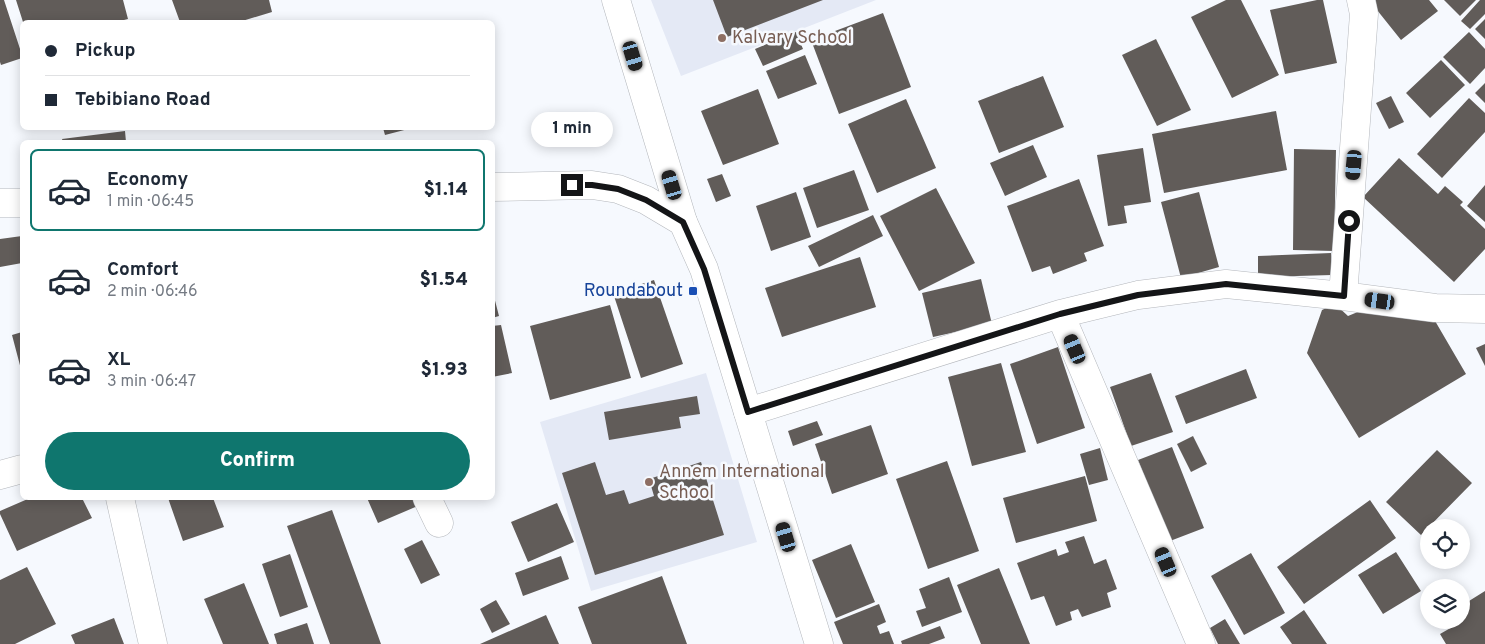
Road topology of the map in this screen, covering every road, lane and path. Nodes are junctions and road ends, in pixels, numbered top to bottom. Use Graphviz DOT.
graph roads {
  1 [pos="616,0"];
  2 [pos="1361,0"];
  3 [pos="495,187"];
  4 [pos="0,203"];
  5 [pos="20,203"];
  6 [pos="683,222"];
  7 [pos="1344,296"];
  8 [pos="1485,309"];
  9 [pos="1060,314"];
  10 [pos="748,412"];
  11 [pos="20,470"];
  12 [pos="0,476"];
  13 [pos="120,500"];
  14 [pos="428,500"];
  15 [pos="439,522"];
  16 [pos="153,644"];
  17 [pos="819,644"];
  18 [pos="1201,644"];
  1 -- 6 [label="street"];
  2 -- 7 [label="street"];
  3 -- 6 [label="street"];
  4 -- 5 [label="street"];
  6 -- 10 [label="street"];
  7 -- 8 [label="street"];
  7 -- 9 [label="street"];
  9 -- 10 [label="street"];
  9 -- 18 [label="street"];
  10 -- 17 [label="street"];
  11 -- 12 [label="street"];
  13 -- 16 [label="street"];
  14 -- 15 [label="street"];
}
